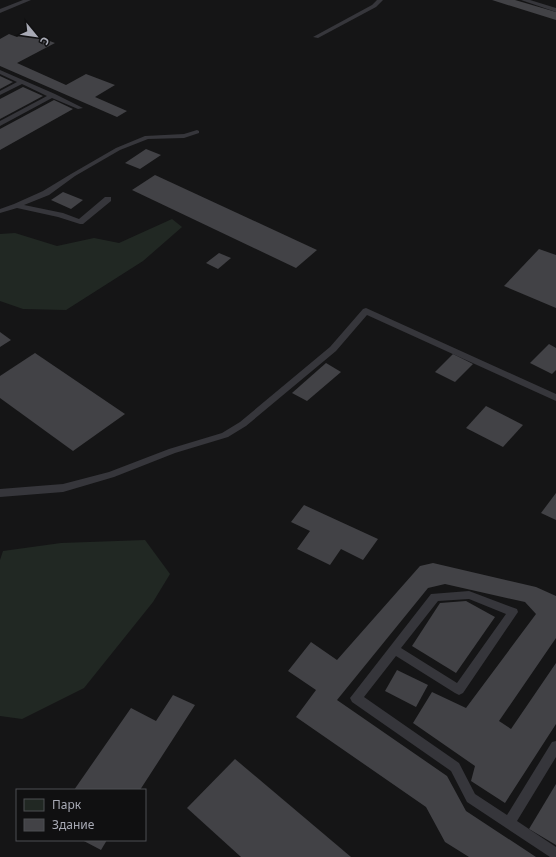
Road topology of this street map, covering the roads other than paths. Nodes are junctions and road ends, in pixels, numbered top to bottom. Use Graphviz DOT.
graph roads {
  1 [pos="28,0"];
  2 [pos="380,0"];
  3 [pos="524,0"];
  4 [pos="556,10"];
  5 [pos="0,11"];
  6 [pos="316,37"];
  7 [pos="0,72"];
  8 [pos="22,82"];
  9 [pos="0,93"];
  10 [pos="53,96"];
  11 [pos="80,108"];
  12 [pos="0,124"];
  13 [pos="197,132"];
  14 [pos="108,199"];
  15 [pos="17,206"];
  16 [pos="0,211"];
  17 [pos="556,398"];
  18 [pos="0,493"];
  19 [pos="394,649"];
  20 [pos="556,746"];
  21 [pos="508,823"];
  22 [pos="556,854"];
  1 -- 5 [label="lane"];
  2 -- 6 [label="lane"];
  3 -- 4 [label="lane"];
  7 -- 8 [label="lane"];
  8 -- 9 [label="lane"];
  8 -- 10 [label="lane"];
  10 -- 11 [label="lane"];
  10 -- 12 [label="lane"];
  13 -- 15 [label="lane"];
  14 -- 15 [label="lane"];
  15 -- 16 [label="lane"];
  17 -- 18 [label="lane"];
  19 -- 19 [label="lane"];
  19 -- 21 [label="lane"];
  20 -- 21 [label="lane"];
  21 -- 22 [label="lane"];
}
